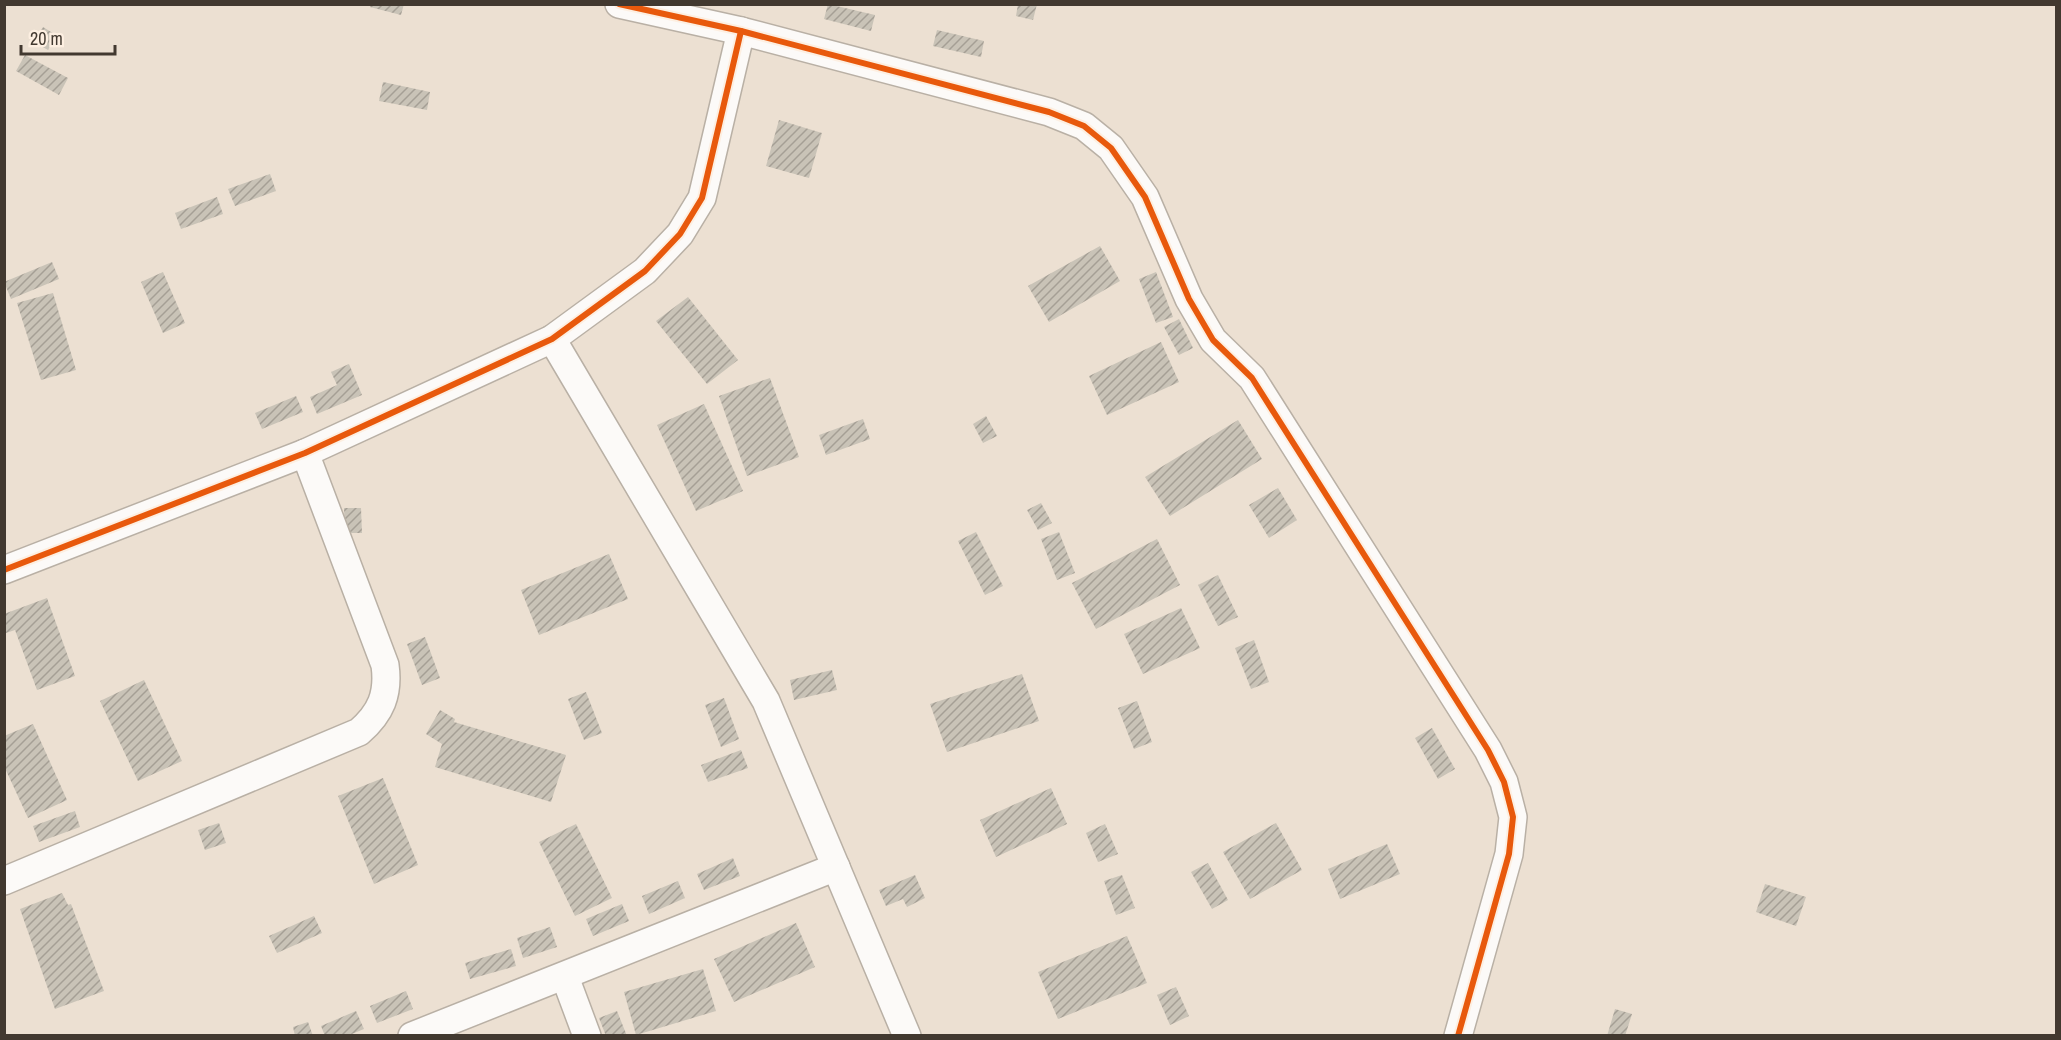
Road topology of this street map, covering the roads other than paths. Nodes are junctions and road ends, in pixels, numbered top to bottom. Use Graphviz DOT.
graph roads {
  1 [pos="619,4"];
  2 [pos="741,32"];
  3 [pos="552,339"];
  4 [pos="305,453"];
  5 [pos="4,570"];
  6 [pos="836,867"];
  7 [pos="4,881"];
  8 [pos="565,976"];
  9 [pos="412,1035"];
  10 [pos="586,1035"];
  11 [pos="907,1035"];
  12 [pos="1458,1035"];
  1 -- 2 [label="street"];
  2 -- 3 [label="street"];
  2 -- 12 [label="street"];
  3 -- 4 [label="street"];
  3 -- 6 [label="street"];
  4 -- 5 [label="street"];
  4 -- 7 [label="street"];
  6 -- 8 [label="street"];
  6 -- 11 [label="street"];
  8 -- 9 [label="street"];
  8 -- 10 [label="street"];
}
